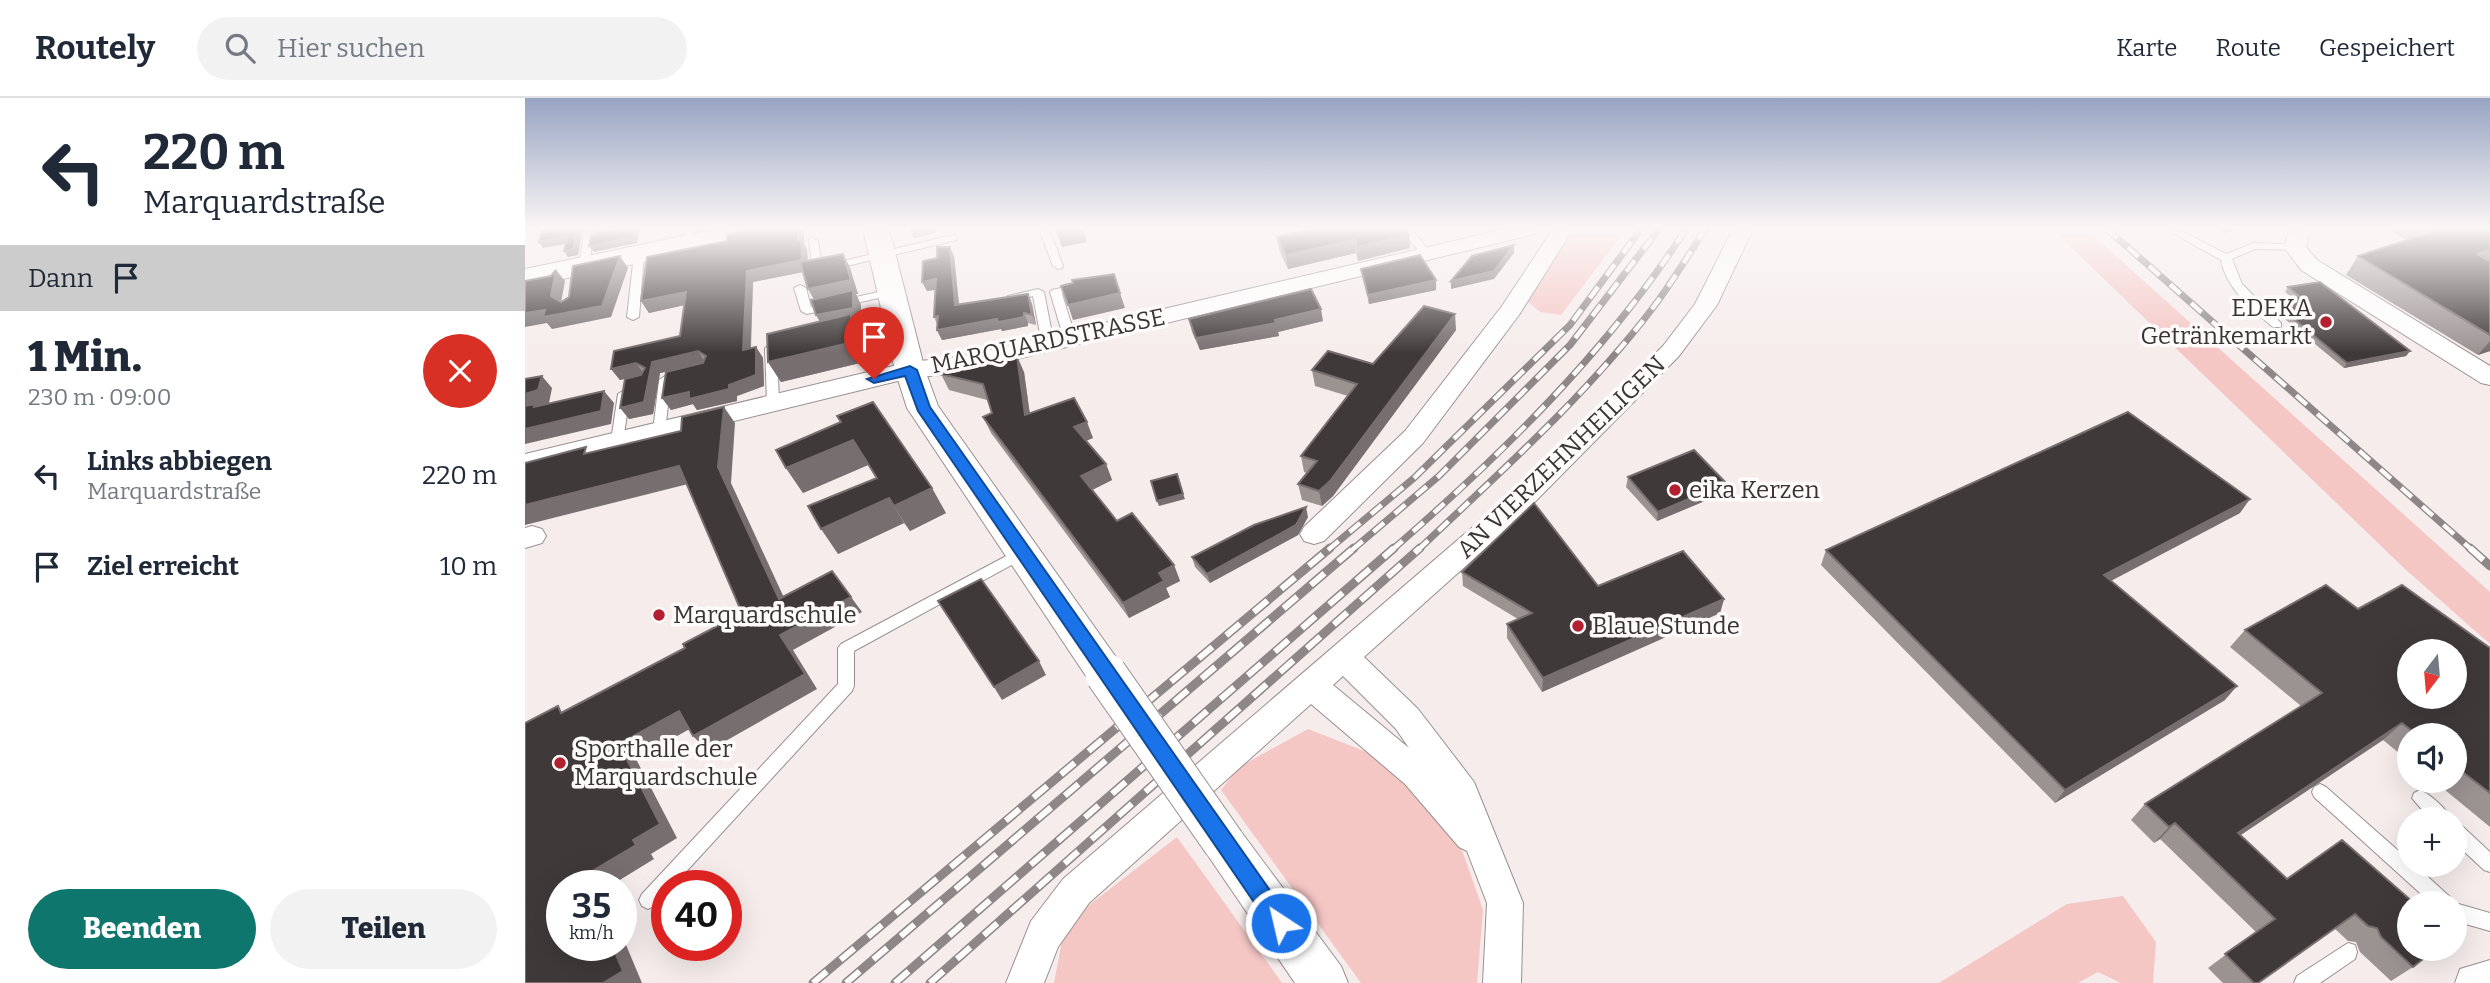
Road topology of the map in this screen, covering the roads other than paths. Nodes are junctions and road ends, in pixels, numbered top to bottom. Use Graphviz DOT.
graph roads {
  1 [pos="580,270"];
  2 [pos="632,270"];
  3 [pos="886,270"];
  4 [pos="1357,270"];
  5 [pos="1536,270"];
  6 [pos="1723,270"];
  7 [pos="2230,270"];
  8 [pos="2316,270"];
  9 [pos="525,278"];
  10 [pos="1091,285"];
  11 [pos="800,288"];
  12 [pos="892,292"];
  13 [pos="994,301"];
  14 [pos="633,317"];
  15 [pos="900,321"];
  16 [pos="2277,325"];
  17 [pos="832,334"];
  18 [pos="771,338"];
  19 [pos="1059,341"];
  20 [pos="910,370"];
  21 [pos="679,375"];
  22 [pos="2490,377"];
  23 [pos="635,383"];
  24 [pos="773,403"];
  25 [pos="659,431"];
  26 [pos="617,441"];
  27 [pos="525,463"];
  28 [pos="1314,534"];
  29 [pos="1024,551"];
  30 [pos="1345,657"];
  31 [pos="1311,687"];
  32 [pos="2320,792"];
  33 [pos="2420,798"];
  34 [pos="2429,807"];
  35 [pos="2467,842"];
  36 [pos="1487,854"];
  37 [pos="2490,864"];
  38 [pos="2431,891"];
  39 [pos="648,900"];
  40 [pos="2467,915"];
  41 [pos="2490,922"];
  42 [pos="2348,952"];
  43 [pos="2490,979"];
  44 [pos="1025,983"];
  45 [pos="1324,983"];
  46 [pos="1502,983"];
  47 [pos="2304,983"];
  48 [pos="2475,983"];
  1 -- 9 [label="main road"];
  2 -- 14 [label="lane"];
  3 -- 12 [label="street"];
  4 -- 19 [label="street, MARQUARDSTRASSE"];
  5 -- 28 [label="street"];
  6 -- 30 [label="street, AN VIERZEHNHEILIGEN"];
  7 -- 16 [label="lane"];
  8 -- 22 [label="street"];
  10 -- 19 [label="lane"];
  11 -- 12 [label="lane"];
  12 -- 15 [label="street"];
  13 -- 19 [label="lane"];
  15 -- 17 [label="lane"];
  15 -- 20 [label="street"];
  18 -- 24 [label="lane"];
  19 -- 20 [label="street, MARQUARDSTRASSE"];
  20 -- 24 [label="street, MARQUARDSTRASSE"];
  20 -- 29 [label="street"];
  21 -- 25 [label="lane"];
  23 -- 26 [label="lane"];
  24 -- 25 [label="street, MARQUARDSTRASSE"];
  25 -- 26 [label="street, MARQUARDSTRASSE"];
  26 -- 27 [label="street, MARQUARDSTRASSE"];
  29 -- 39 [label="lane"];
  29 -- 45 [label="street, bridge"];
  30 -- 31 [label="street, AN VIERZEHNHEILIGEN"];
  30 -- 36 [label="street"];
  31 -- 36 [label="street"];
  31 -- 44 [label="street, AN VIERZEHNHEILIGEN"];
  32 -- 38 [label="lane"];
  33 -- 34 [label="lane"];
  35 -- 37 [label="lane"];
  36 -- 46 [label="street"];
  40 -- 41 [label="lane"];
  42 -- 47 [label="lane"];
  43 -- 48 [label="street"];
}
